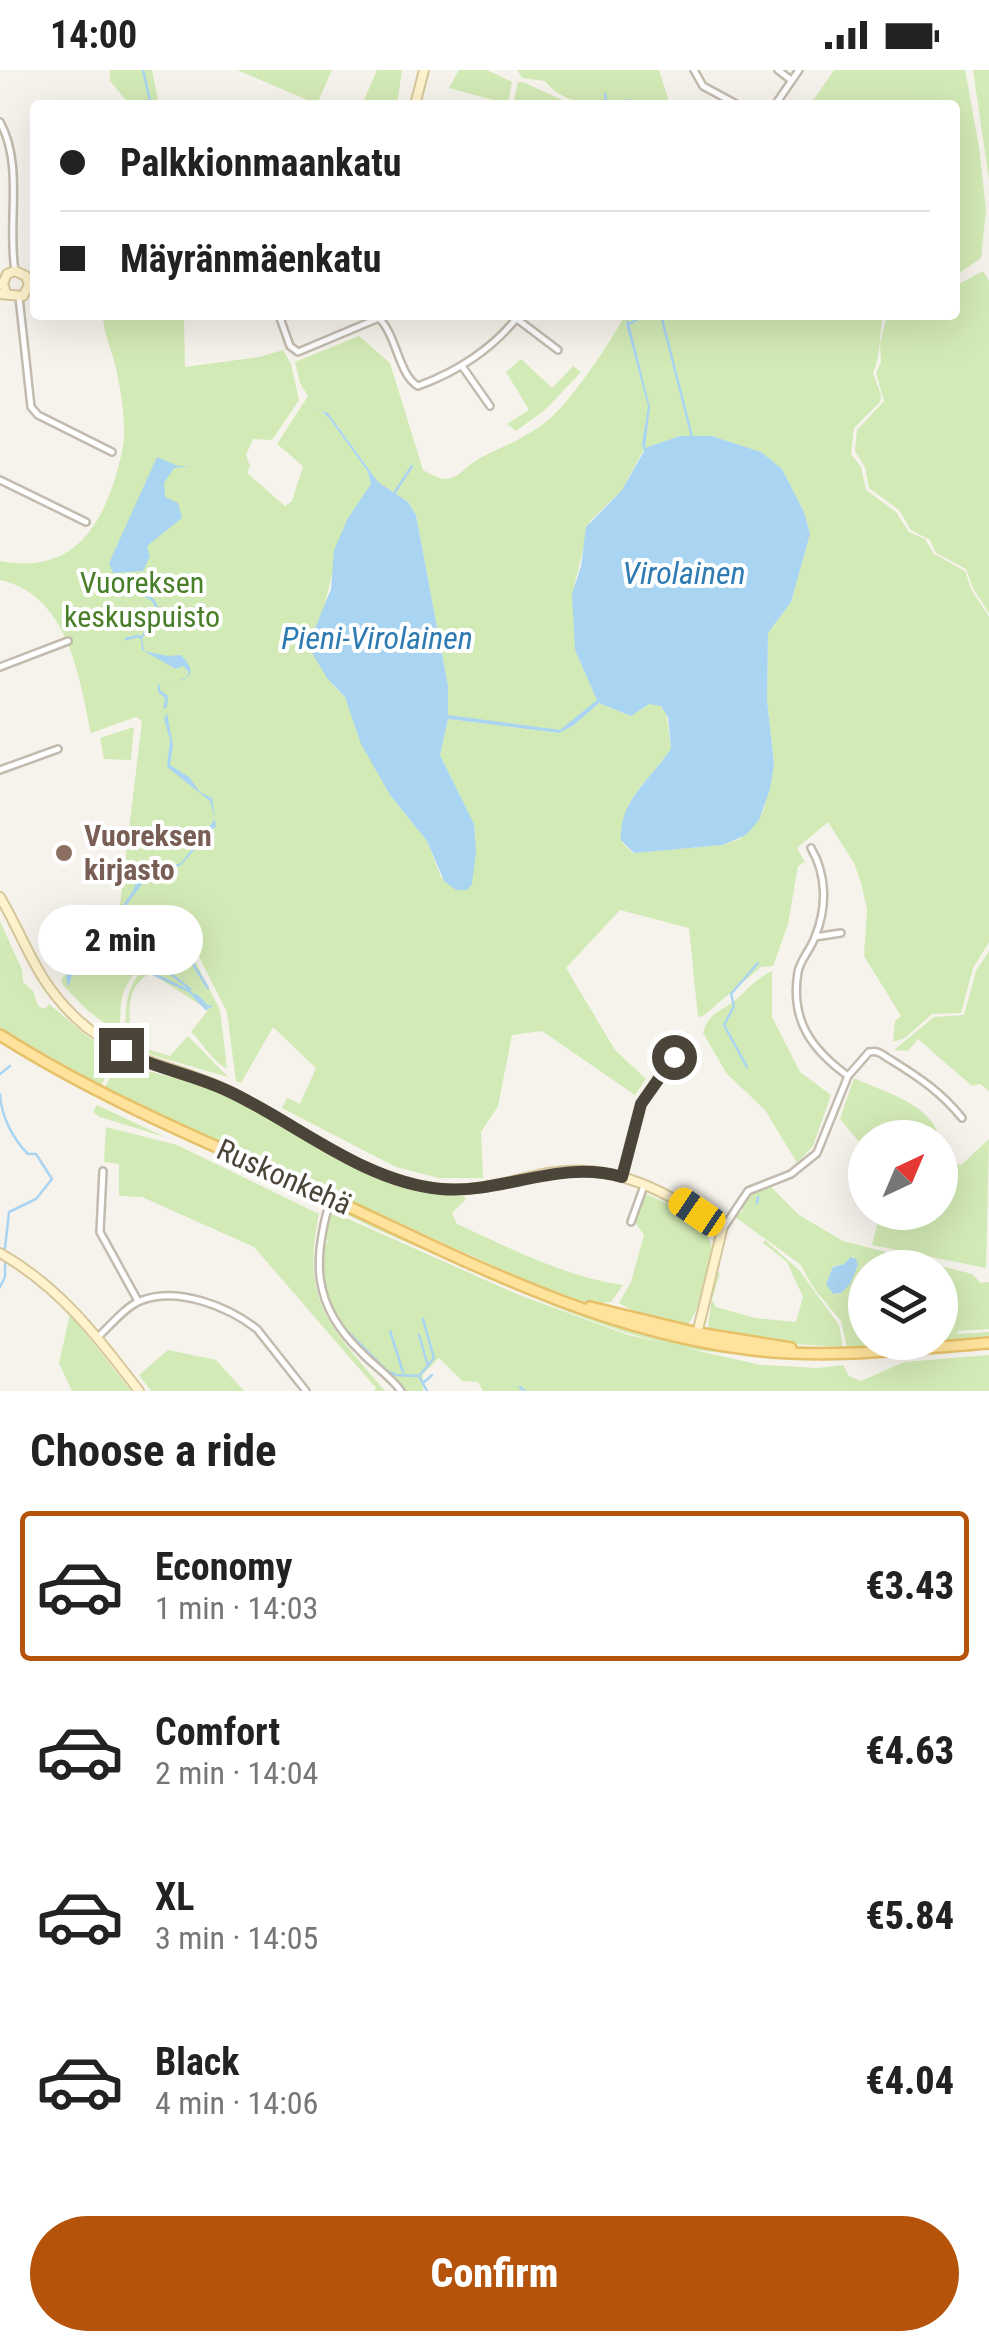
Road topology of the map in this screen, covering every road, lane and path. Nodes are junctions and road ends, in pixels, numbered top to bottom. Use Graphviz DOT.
graph roads {
  1 [pos="424,70"];
  2 [pos="694,70"];
  3 [pos="778,70"];
  4 [pos="799,70"];
  5 [pos="791,80"];
  6 [pos="416,100"];
  7 [pos="729,100"];
  8 [pos="779,100"];
  9 [pos="0,122"];
  10 [pos="16,271"];
  11 [pos="2,279"];
  12 [pos="30,282"];
  13 [pos="30,287"];
  14 [pos="3,294"];
  15 [pos="19,297"];
  16 [pos="281,320"];
  17 [pos="371,320"];
  18 [pos="381,320"];
  19 [pos="515,320"];
  20 [pos="522,320"];
  21 [pos="558,350"];
  22 [pos="462,366"];
  23 [pos="490,406"];
  24 [pos="112,452"];
  25 [pos="0,480"];
  26 [pos="86,522"];
  27 [pos="68,641"];
  28 [pos="0,667"];
  29 [pos="58,748"];
  30 [pos="0,770"];
  31 [pos="811,848"];
  32 [pos="0,897"];
  33 [pos="841,934"];
  34 [pos="815,938"];
  35 [pos="0,1035"];
  36 [pos="674,1057"];
  37 [pos="848,1076"];
  38 [pos="962,1118"];
  39 [pos="103,1171"];
  40 [pos="622,1177"];
  41 [pos="645,1183"];
  42 [pos="331,1198"];
  43 [pos="631,1222"];
  44 [pos="722,1230"];
  45 [pos="0,1253"];
  46 [pos="138,1301"];
  47 [pos="98,1336"];
  48 [pos="697,1336"];
  49 [pos="989,1343"];
  50 [pos="140,1391"];
  51 [pos="306,1391"];
  52 [pos="401,1391"];
  1 -- 6 [label="street"];
  2 -- 7 [label="street"];
  3 -- 5 [label="street"];
  4 -- 5 [label="street"];
  5 -- 8 [label="street"];
  9 -- 10 [label="street"];
  10 -- 11 [label="street"];
  10 -- 12 [label="street"];
  11 -- 14 [label="street"];
  13 -- 15 [label="street"];
  14 -- 15 [label="street"];
  15 -- 24 [label="street"];
  16 -- 17 [label="street"];
  18 -- 22 [label="street"];
  19 -- 22 [label="street"];
  20 -- 21 [label="street"];
  22 -- 23 [label="street"];
  25 -- 26 [label="street"];
  27 -- 28 [label="street"];
  29 -- 30 [label="street"];
  31 -- 34 [label="street"];
  32 -- 40 [label="street"];
  33 -- 34 [label="street"];
  34 -- 37 [label="street"];
  35 -- 42 [label="main road, Ruskonkehä"];
  36 -- 40 [label="street"];
  37 -- 38 [label="street"];
  37 -- 44 [label="street"];
  39 -- 46 [label="street"];
  40 -- 41 [label="street"];
  41 -- 43 [label="street"];
  41 -- 44 [label="street"];
  42 -- 48 [label="main road, Ruskonkehä"];
  42 -- 52 [label="street"];
  44 -- 48 [label="street"];
  45 -- 47 [label="street"];
  46 -- 47 [label="street"];
  46 -- 51 [label="street"];
  47 -- 50 [label="street"];
  48 -- 49 [label="main road, Ruskonkehä"];
}
